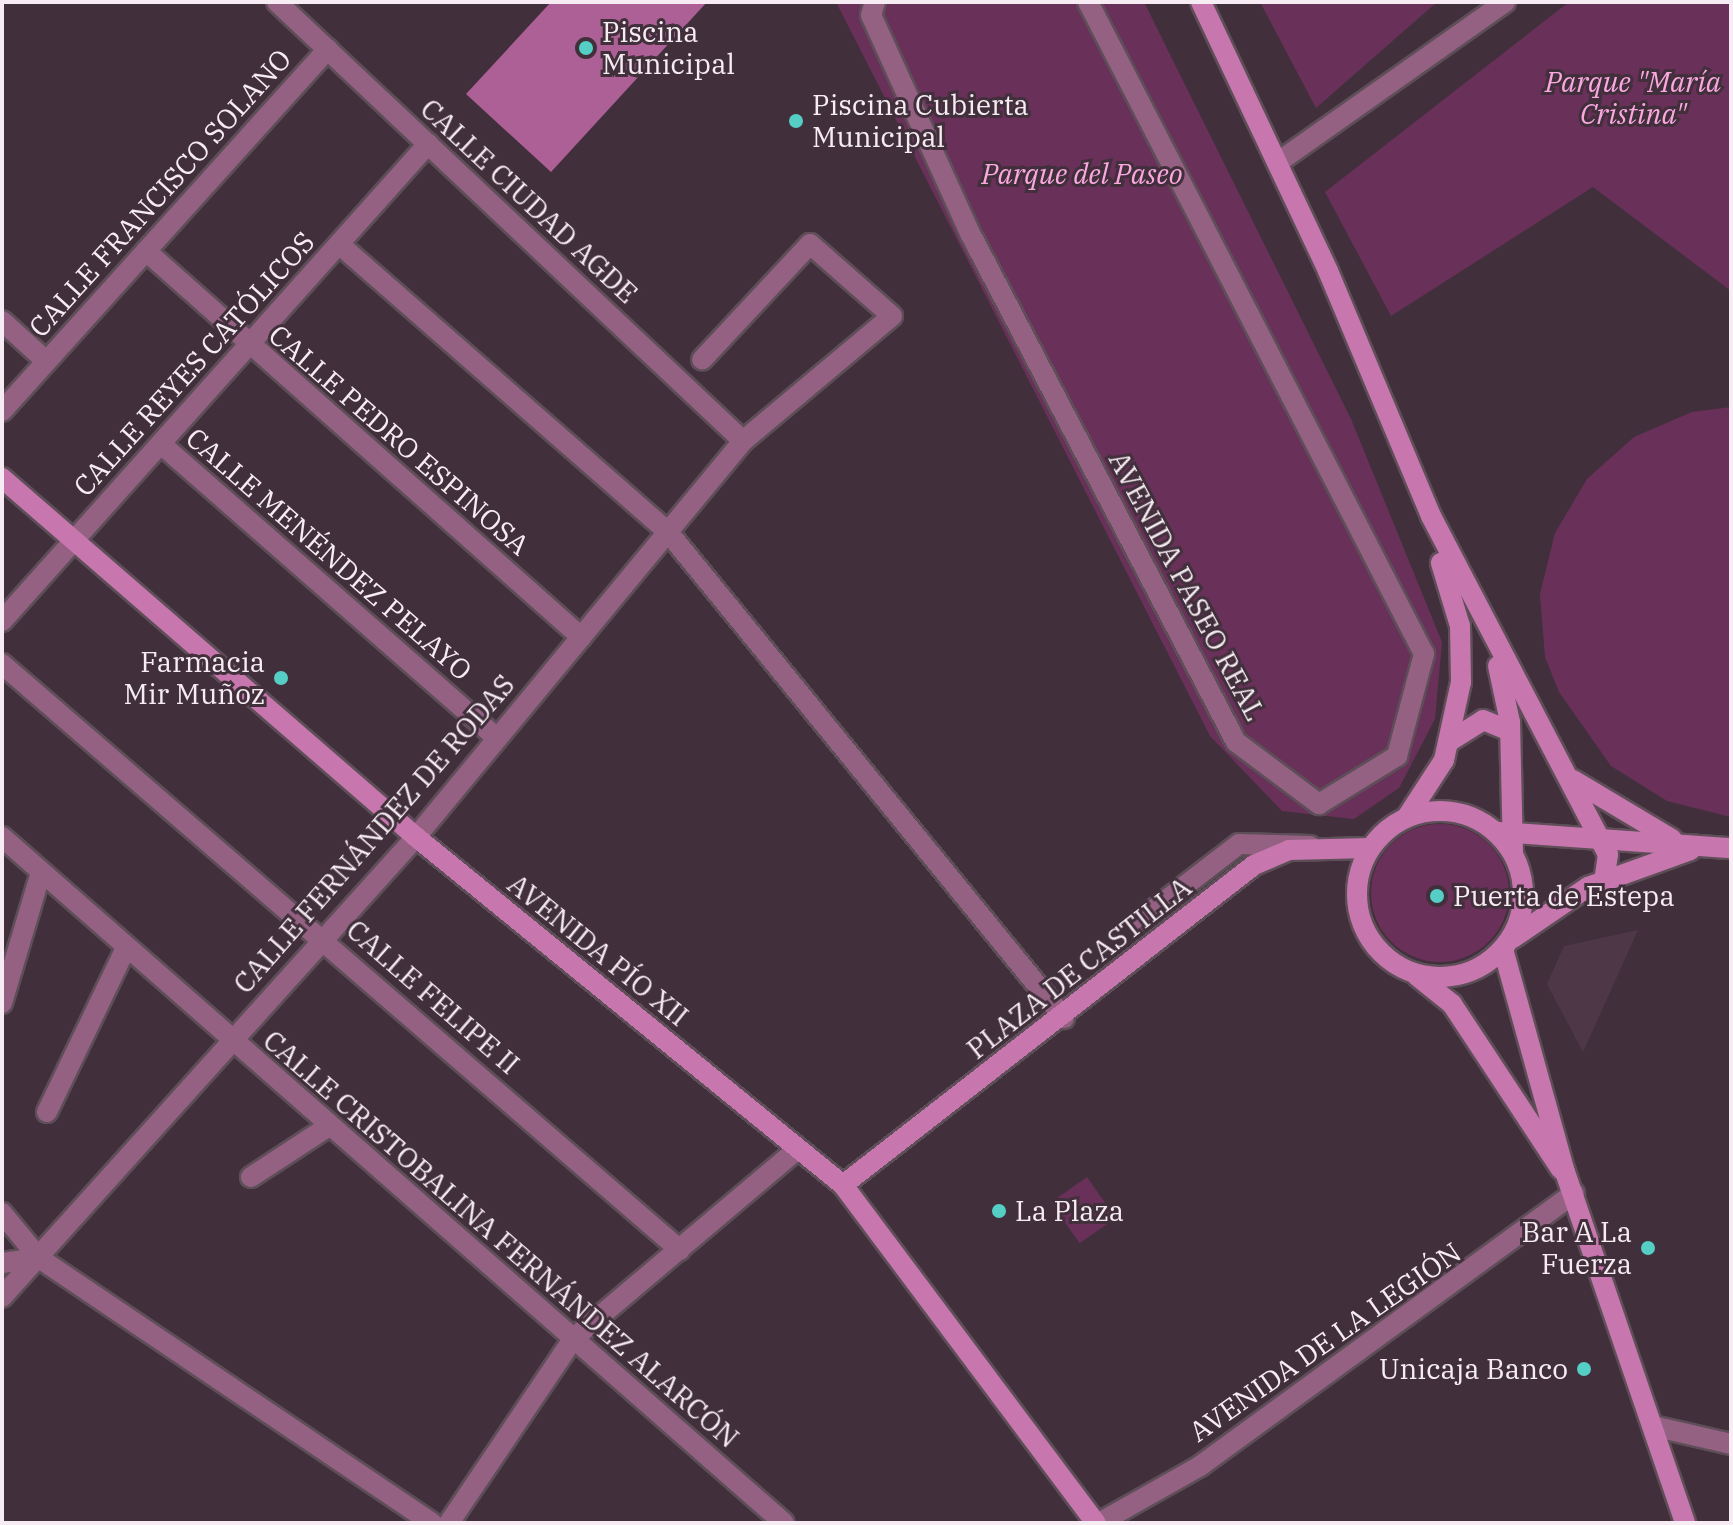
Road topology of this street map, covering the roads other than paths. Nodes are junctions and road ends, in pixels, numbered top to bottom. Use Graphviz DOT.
graph roads {
  1 [pos="277,2"];
  2 [pos="875,2"];
  3 [pos="1088,2"];
  4 [pos="1201,2"];
  5 [pos="1505,2"];
  6 [pos="328,49"];
  7 [pos="428,144"];
  8 [pos="1277,163"];
  9 [pos="339,244"];
  10 [pos="146,251"];
  11 [pos="2,321"];
  12 [pos="249,345"];
  13 [pos="702,360"];
  14 [pos="46,361"];
  15 [pos="2,411"];
  16 [pos="743,441"];
  17 [pos="161,444"];
  18 [pos="2,478"];
  19 [pos="1431,516"];
  20 [pos="668,532"];
  21 [pos="74,541"];
  22 [pos="1482,618"];
  23 [pos="2,621"];
  24 [pos="581,637"];
  25 [pos="2,664"];
  26 [pos="1510,731"];
  27 [pos="497,738"];
  28 [pos="1449,742"];
  29 [pos="1573,780"];
  30 [pos="1407,817"];
  31 [pos="2,837"];
  32 [pos="416,837"];
  33 [pos="1507,839"];
  34 [pos="1600,839"];
  35 [pos="1703,846"];
  36 [pos="1317,847"];
  37 [pos="1369,848"];
  38 [pos="1731,848"];
  39 [pos="41,872"];
  40 [pos="1604,881"];
  41 [pos="1139,921"];
  42 [pos="323,938"];
  43 [pos="1507,945"];
  44 [pos="126,948"];
  45 [pos="1408,971"];
  46 [pos="2,1003"];
  47 [pos="1064,1018"];
  48 [pos="229,1040"];
  49 [pos="47,1112"];
  50 [pos="329,1126"];
  51 [pos="798,1149"];
  52 [pos="1565,1172"];
  53 [pos="251,1177"];
  54 [pos="843,1185"];
  55 [pos="1574,1193"];
  56 [pos="2,1213"];
  57 [pos="680,1250"];
  58 [pos="39,1258"];
  59 [pos="2,1263"];
  60 [pos="2,1297"];
  61 [pos="574,1338"];
  62 [pos="1657,1427"];
  63 [pos="1731,1444"];
  64 [pos="432,1523"];
  65 [pos="449,1523"];
  66 [pos="784,1523"];
  67 [pos="1098,1523"];
  68 [pos="1685,1523"];
  1 -- 6 [label="street, CALLE CIUDAD AGDE"];
  2 -- 3 [label="street, AVENIDA PASEO REAL"];
  4 -- 8 [label="street"];
  5 -- 8 [label="street"];
  6 -- 7 [label="street, CALLE CIUDAD AGDE"];
  6 -- 10 [label="street, CALLE FRANCISCO SOLANO"];
  7 -- 9 [label="street, CALLE REYES CATÓLICOS"];
  7 -- 16 [label="street, CALLE CIUDAD AGDE"];
  8 -- 19 [label="street"];
  9 -- 12 [label="street, CALLE REYES CATÓLICOS"];
  9 -- 20 [label="street"];
  10 -- 12 [label="street, CALLE PEDRO ESPINOSA"];
  10 -- 14 [label="street, CALLE FRANCISCO SOLANO"];
  11 -- 14 [label="street"];
  12 -- 17 [label="street, CALLE REYES CATÓLICOS"];
  12 -- 24 [label="street, CALLE PEDRO ESPINOSA"];
  13 -- 16 [label="street, CALLE FERNÁNDEZ DE RODAS"];
  14 -- 15 [label="street, CALLE FRANCISCO SOLANO"];
  16 -- 20 [label="street, CALLE FERNÁNDEZ DE RODAS"];
  17 -- 21 [label="street, CALLE REYES CATÓLICOS"];
  17 -- 27 [label="street, CALLE MENÉNDEZ PELAYO"];
  18 -- 21 [label="street, AVENIDA PÍO XII"];
  19 -- 22 [label="street"];
  19 -- 28 [label="street"];
  20 -- 24 [label="street, CALLE FERNÁNDEZ DE RODAS"];
  20 -- 47 [label="street"];
  21 -- 23 [label="street, CALLE REYES CATÓLICOS"];
  21 -- 32 [label="street, AVENIDA PÍO XII"];
  22 -- 26 [label="street"];
  22 -- 29 [label="street"];
  24 -- 27 [label="street, CALLE FERNÁNDEZ DE RODAS"];
  25 -- 42 [label="street, CALLE FELIPE II"];
  26 -- 28 [label="street"];
  26 -- 33 [label="street"];
  27 -- 32 [label="street, CALLE FERNÁNDEZ DE RODAS"];
  28 -- 30 [label="street"];
  29 -- 34 [label="street"];
  29 -- 35 [label="street"];
  30 -- 33 [label="street"];
  30 -- 37 [label="street"];
  31 -- 39 [label="street, CALLE CRISTOBALINA FERNÁNDEZ ALARCÓN"];
  32 -- 42 [label="street, CALLE FERNÁNDEZ DE RODAS"];
  32 -- 51 [label="street, AVENIDA PÍO XII"];
  33 -- 34 [label="street"];
  33 -- 43 [label="street"];
  34 -- 35 [label="street"];
  34 -- 40 [label="street"];
  35 -- 38 [label="street"];
  35 -- 40 [label="street"];
  36 -- 37 [label="street, PLAZA DE CASTILLA"];
  36 -- 41 [label="street"];
  36 -- 47 [label="street, PLAZA DE CASTILLA"];
  37 -- 45 [label="street"];
  39 -- 44 [label="street, CALLE CRISTOBALINA FERNÁNDEZ ALARCÓN"];
  39 -- 46 [label="street"];
  40 -- 43 [label="street"];
  42 -- 48 [label="street, CALLE FERNÁNDEZ DE RODAS"];
  42 -- 57 [label="street, CALLE FELIPE II"];
  43 -- 45 [label="street"];
  43 -- 52 [label="street"];
  44 -- 48 [label="street, CALLE CRISTOBALINA FERNÁNDEZ ALARCÓN"];
  44 -- 49 [label="street"];
  45 -- 52 [label="street"];
  47 -- 54 [label="street, PLAZA DE CASTILLA"];
  48 -- 50 [label="street, CALLE CRISTOBALINA FERNÁNDEZ ALARCÓN"];
  48 -- 58 [label="street, CALLE FERNÁNDEZ DE RODAS"];
  50 -- 53 [label="street"];
  50 -- 61 [label="street, CALLE CRISTOBALINA FERNÁNDEZ ALARCÓN"];
  51 -- 54 [label="street, AVENIDA PÍO XII"];
  51 -- 57 [label="street"];
  52 -- 55 [label="street"];
  54 -- 67 [label="street, AVENIDA PÍO XII"];
  55 -- 62 [label="street"];
  55 -- 67 [label="street, AVENIDA DE LA LEGIÓN"];
  56 -- 58 [label="street"];
  57 -- 61 [label="street"];
  58 -- 59 [label="street"];
  58 -- 60 [label="street, CALLE FERNÁNDEZ DE RODAS"];
  58 -- 64 [label="street"];
  61 -- 65 [label="street"];
  61 -- 66 [label="street, CALLE CRISTOBALINA FERNÁNDEZ ALARCÓN"];
  62 -- 63 [label="street"];
  62 -- 68 [label="street"];
}
